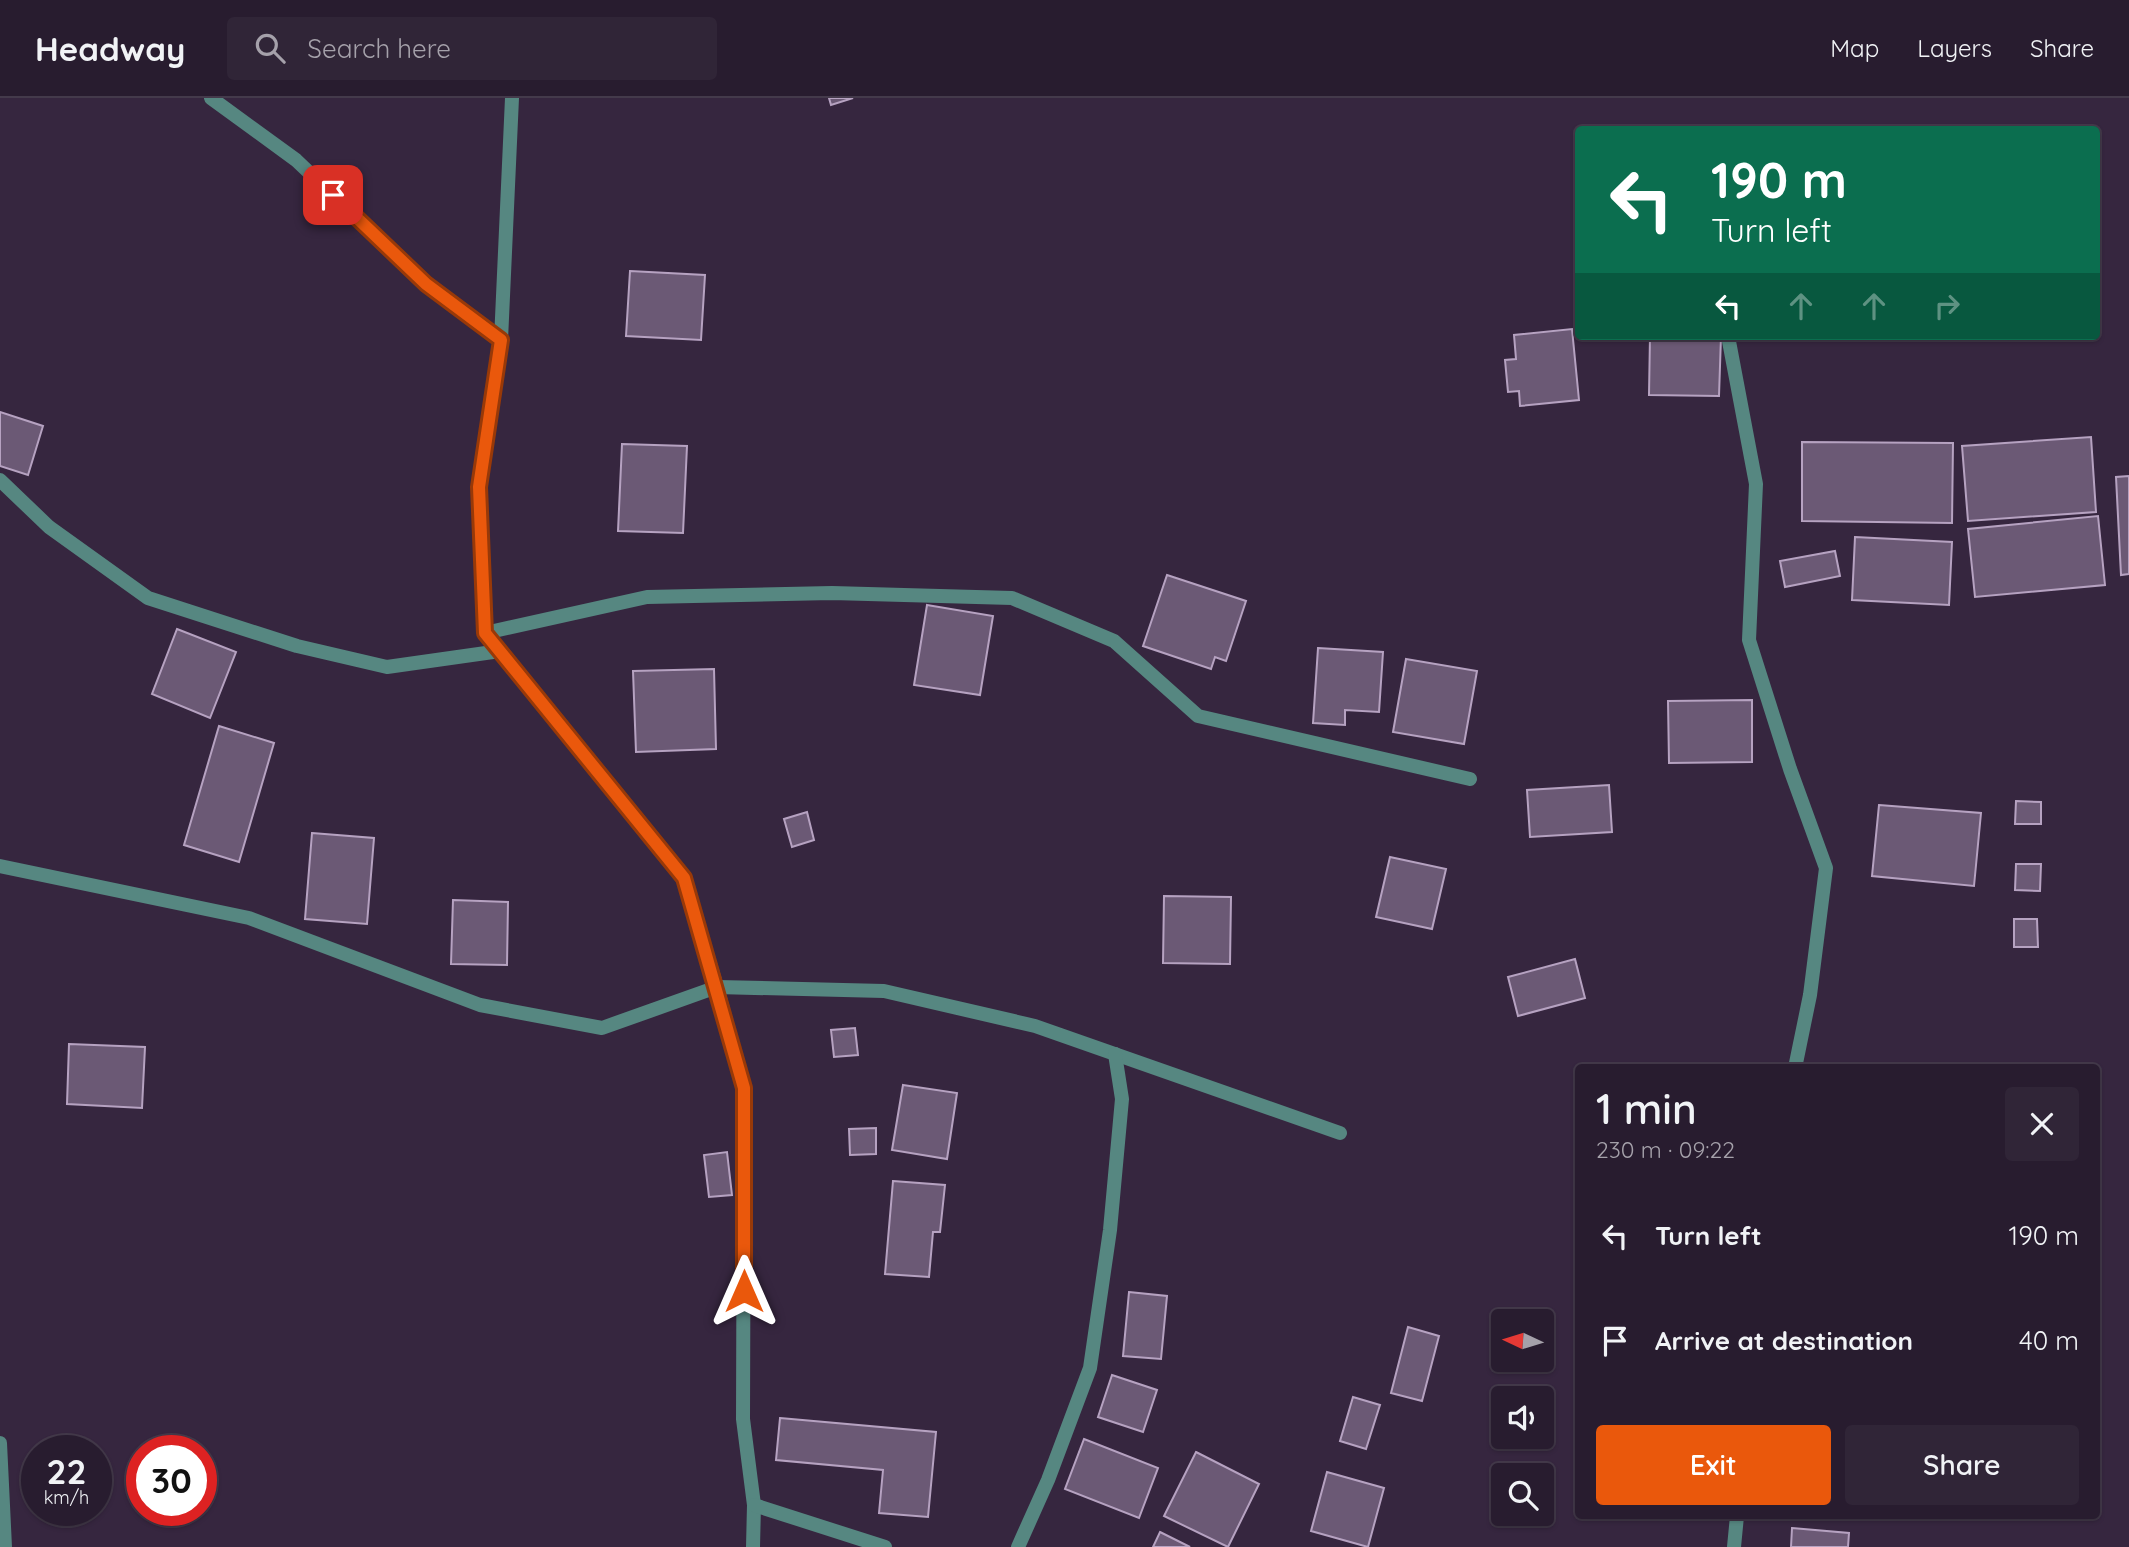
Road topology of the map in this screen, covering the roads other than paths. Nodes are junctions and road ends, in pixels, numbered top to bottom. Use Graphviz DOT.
graph roads {
  1 [pos="211,98"];
  2 [pos="512,98"];
  3 [pos="501,340"];
  4 [pos="1729,340"];
  5 [pos="0,480"];
  6 [pos="485,633"];
  7 [pos="500,652"];
  8 [pos="1470,779"];
  9 [pos="0,866"];
  10 [pos="717,986"];
  11 [pos="1115,1054"];
  12 [pos="1796,1064"];
  13 [pos="1340,1133"];
  14 [pos="0,1443"];
  15 [pos="754,1504"];
  16 [pos="1737,1519"];
  17 [pos="5,1547"];
  18 [pos="753,1547"];
  19 [pos="885,1547"];
  20 [pos="1018,1547"];
  21 [pos="1734,1547"];
  1 -- 3 [label="street"];
  2 -- 3 [label="street"];
  3 -- 6 [label="street"];
  4 -- 12 [label="street"];
  5 -- 7 [label="street"];
  6 -- 7 [label="street"];
  6 -- 8 [label="street"];
  7 -- 10 [label="street"];
  9 -- 10 [label="street"];
  10 -- 11 [label="street"];
  10 -- 15 [label="street"];
  11 -- 13 [label="street"];
  11 -- 20 [label="street"];
  14 -- 17 [label="street"];
  15 -- 18 [label="street"];
  15 -- 19 [label="street"];
  16 -- 21 [label="street"];
}
